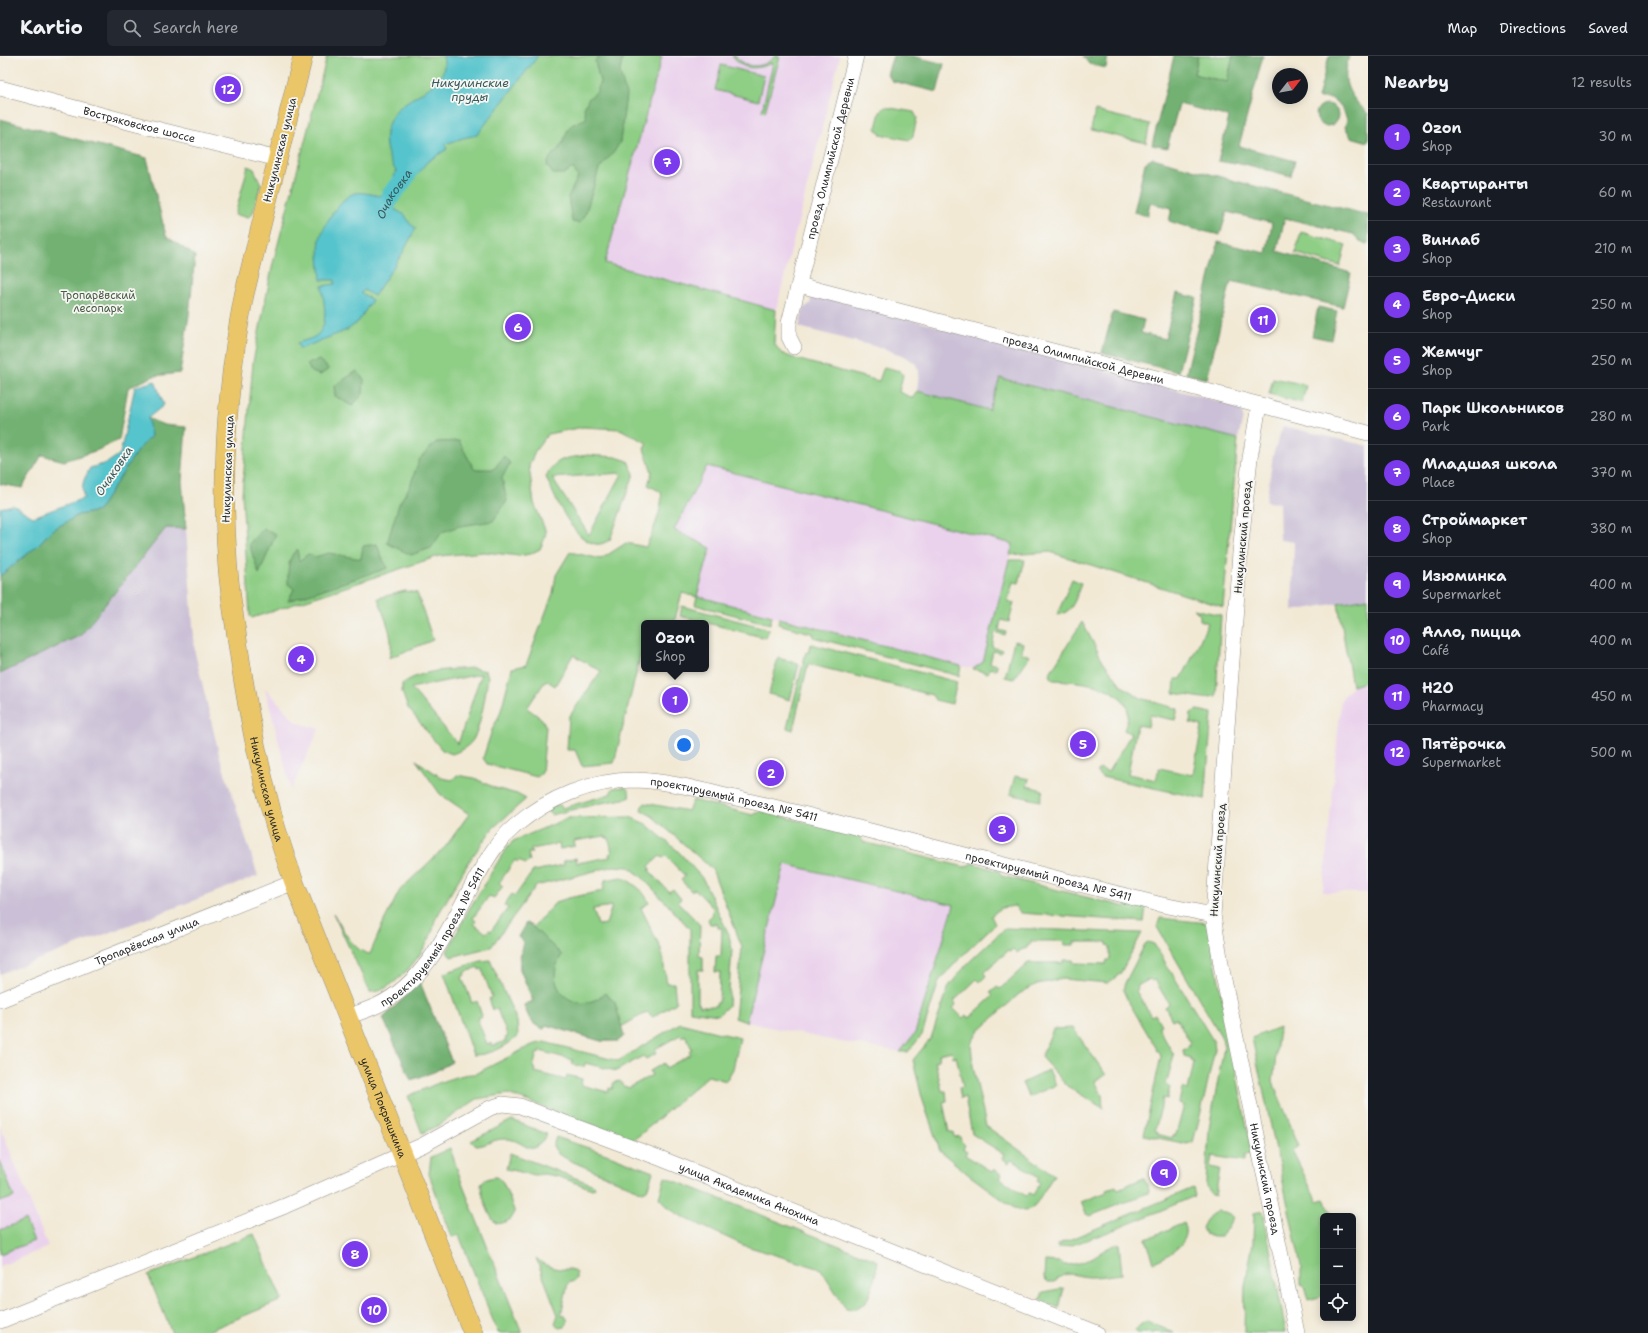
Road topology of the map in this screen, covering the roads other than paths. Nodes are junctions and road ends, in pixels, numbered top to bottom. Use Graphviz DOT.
graph roads {
  1 [pos="303,56"];
  2 [pos="856,56"];
  3 [pos="0,88"];
  4 [pos="278,159"];
  5 [pos="799,285"];
  6 [pos="794,347"];
  7 [pos="1259,405"];
  8 [pos="1368,433"];
  9 [pos="294,882"];
  10 [pos="1213,914"];
  11 [pos="0,1000"];
  12 [pos="347,1017"];
  13 [pos="402,1154"];
  14 [pos="0,1321"];
  15 [pos="473,1333"];
  16 [pos="1097,1333"];
  17 [pos="1298,1333"];
  1 -- 4 [label="main road, Никулинская улица"];
  2 -- 5 [label="street, проезд Олимпийской Деревни"];
  3 -- 4 [label="street, Востряковское шоссе"];
  4 -- 9 [label="main road, Никулинская улица"];
  5 -- 6 [label="street, проезд Олимпийской Деревни"];
  5 -- 7 [label="street, проезд Олимпийской Деревни"];
  7 -- 8 [label="street, проезд Олимпийской Деревни"];
  7 -- 10 [label="street, Никулинский проезд"];
  9 -- 11 [label="street, Тропарёвская улица"];
  9 -- 12 [label="main road, улица Покрышкина"];
  10 -- 12 [label="street, проектируемый проезд № 5411"];
  10 -- 17 [label="street, Никулинский проезд"];
  12 -- 13 [label="main road, улица Покрышкина"];
  13 -- 14 [label="street, улица Академика Анохина"];
  13 -- 15 [label="main road, улица Покрышкина"];
  13 -- 16 [label="street, улица Академика Анохина"];
}
